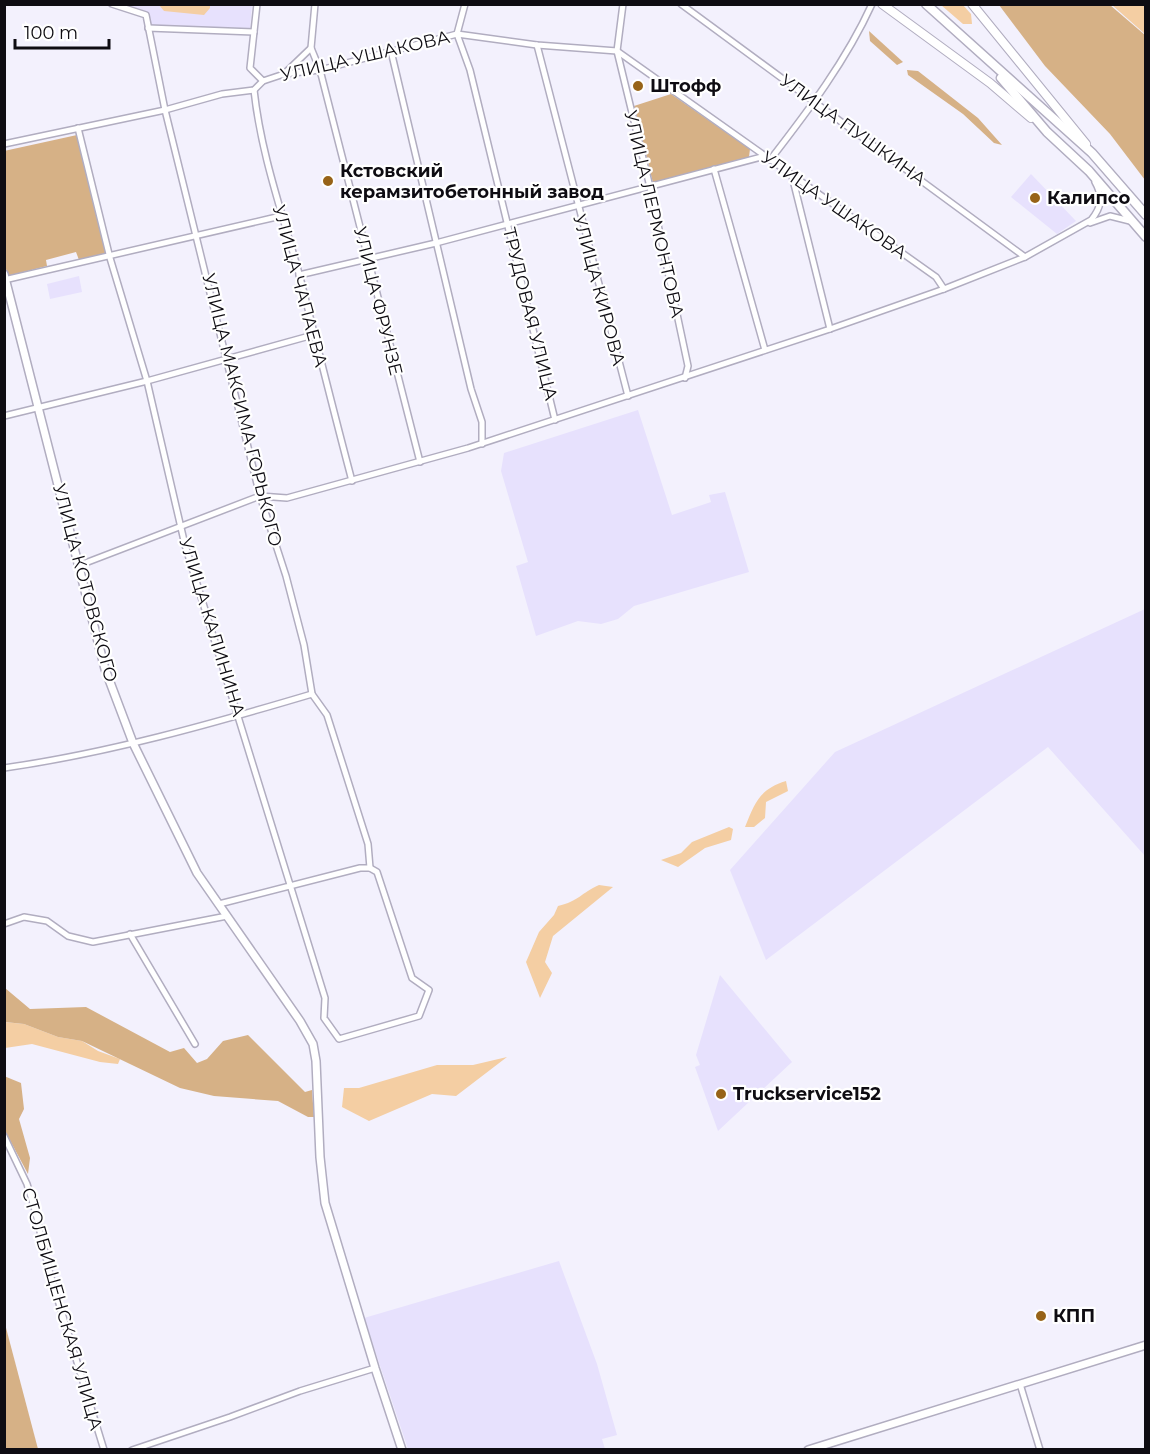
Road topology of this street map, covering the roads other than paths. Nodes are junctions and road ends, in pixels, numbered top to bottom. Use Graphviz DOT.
graph roads {
  1 [pos="112,4"];
  2 [pos="257,4"];
  3 [pos="315,4"];
  4 [pos="465,4"];
  5 [pos="623,4"];
  6 [pos="681,4"];
  7 [pos="872,4"];
  8 [pos="882,4"];
  9 [pos="926,4"];
  10 [pos="972,4"];
  11 [pos="148,28"];
  12 [pos="254,32"];
  13 [pos="457,34"];
  14 [pos="537,45"];
  15 [pos="311,48"];
  16 [pos="391,51"];
  17 [pos="617,51"];
  18 [pos="979,53"];
  19 [pos="320,70"];
  20 [pos="284,74"];
  21 [pos="263,81"];
  22 [pos="254,90"];
  23 [pos="815,102"];
  24 [pos="165,110"];
  25 [pos="78,128"];
  26 [pos="1047,132"];
  27 [pos="4,144"];
  28 [pos="1092,153"];
  29 [pos="765,156"];
  30 [pos="771,160"];
  31 [pos="714,169"];
  32 [pos="1089,171"];
  33 [pos="792,175"];
  34 [pos="650,187"];
  35 [pos="577,207"];
  36 [pos="1146,215"];
  37 [pos="281,216"];
  38 [pos="508,223"];
  39 [pos="1133,223"];
  40 [pos="1078,229"];
  41 [pos="197,237"];
  42 [pos="1146,237"];
  43 [pos="436,243"];
  44 [pos="1025,257"];
  45 [pos="110,258"];
  46 [pos="367,260"];
  47 [pos="299,275"];
  48 [pos="5,278"];
  49 [pos="944,289"];
  50 [pos="830,329"];
  51 [pos="313,335"];
  52 [pos="765,350"];
  53 [pos="227,359"];
  54 [pos="685,378"];
  55 [pos="147,381"];
  56 [pos="628,396"];
  57 [pos="39,408"];
  58 [pos="4,416"];
  59 [pos="555,420"];
  60 [pos="482,444"];
  61 [pos="420,462"];
  62 [pos="352,481"];
  63 [pos="260,496"];
  64 [pos="182,526"];
  65 [pos="80,565"];
  66 [pos="312,694"];
  67 [pos="238,716"];
  68 [pos="133,743"];
  69 [pos="4,768"];
  70 [pos="370,868"];
  71 [pos="290,886"];
  72 [pos="219,904"];
  73 [pos="227,916"];
  74 [pos="4,924"];
  75 [pos="129,934"];
  76 [pos="195,1044"];
  77 [pos="4,1136"];
  78 [pos="1146,1345"];
  79 [pos="375,1368"];
  80 [pos="1020,1384"];
  81 [pos="104,1449"];
  82 [pos="132,1449"];
  83 [pos="402,1449"];
  84 [pos="808,1449"];
  85 [pos="1040,1449"];
  1 -- 11 [label="street, УЛИЦА МАКСИМА ГОРЬКОГО"];
  2 -- 12 [label="street"];
  3 -- 15 [label="street"];
  4 -- 13 [label="street"];
  5 -- 17 [label="street"];
  6 -- 23 [label="street, УЛИЦА ПУШКИНА"];
  7 -- 23 [label="street"];
  8 -- 26 [label="main road"];
  9 -- 18 [label="main road"];
  10 -- 28 [label="main road"];
  11 -- 12 [label="street"];
  11 -- 24 [label="street, УЛИЦА МАКСИМА ГОРЬКОГО"];
  12 -- 21 [label="street"];
  13 -- 14 [label="street, УЛИЦА УШАКОВА"];
  13 -- 16 [label="street, УЛИЦА УШАКОВА"];
  13 -- 38 [label="street, ТРУДОВАЯ УЛИЦА"];
  14 -- 17 [label="street, УЛИЦА УШАКОВА"];
  14 -- 35 [label="street, УЛИЦА КИРОВА"];
  15 -- 19 [label="street, УЛИЦА ФРУНЗЕ"];
  15 -- 20 [label="street"];
  16 -- 19 [label="street, УЛИЦА УШАКОВА"];
  16 -- 43 [label="street"];
  17 -- 29 [label="street, УЛИЦА УШАКОВА"];
  17 -- 34 [label="street, УЛИЦА ЛЕРМОНТОВА"];
  18 -- 26 [label="main road"];
  18 -- 28 [label="main road"];
  19 -- 20 [label="street, УЛИЦА УШАКОВА"];
  19 -- 46 [label="street, УЛИЦА ФРУНЗЕ"];
  20 -- 21 [label="street, УЛИЦА УШАКОВА"];
  21 -- 22 [label="street, УЛИЦА УШАКОВА"];
  22 -- 24 [label="street"];
  22 -- 37 [label="street, УЛИЦА ЧАПАЕВА"];
  23 -- 30 [label="street"];
  23 -- 44 [label="street, УЛИЦА ПУШКИНА"];
  24 -- 25 [label="street"];
  24 -- 41 [label="street, УЛИЦА МАКСИМА ГОРЬКОГО"];
  25 -- 27 [label="street"];
  25 -- 45 [label="street, УЛИЦА КАЛИНИНА"];
  26 -- 32 [label="main road"];
  28 -- 36 [label="main road"];
  29 -- 30 [label="street, УЛИЦА УШАКОВА"];
  29 -- 31 [label="street"];
  30 -- 33 [label="street, УЛИЦА УШАКОВА"];
  31 -- 34 [label="street"];
  31 -- 52 [label="street"];
  32 -- 39 [label="main road"];
  32 -- 40 [label="street"];
  33 -- 49 [label="street, УЛИЦА УШАКОВА"];
  33 -- 50 [label="street"];
  34 -- 35 [label="street"];
  34 -- 54 [label="street, УЛИЦА ЛЕРМОНТОВА"];
  35 -- 38 [label="street"];
  35 -- 56 [label="street, УЛИЦА КИРОВА"];
  37 -- 41 [label="street"];
  37 -- 47 [label="street, УЛИЦА ЧАПАЕВА"];
  38 -- 43 [label="street"];
  38 -- 59 [label="street, ТРУДОВАЯ УЛИЦА"];
  39 -- 40 [label="street"];
  39 -- 42 [label="main road"];
  40 -- 44 [label="street"];
  41 -- 45 [label="street"];
  41 -- 53 [label="street, УЛИЦА МАКСИМА ГОРЬКОГО"];
  43 -- 46 [label="street"];
  43 -- 60 [label="street"];
  44 -- 49 [label="street"];
  45 -- 48 [label="street"];
  45 -- 55 [label="street, УЛИЦА КАЛИНИНА"];
  46 -- 47 [label="street"];
  46 -- 61 [label="street, УЛИЦА ФРУНЗЕ"];
  47 -- 51 [label="street, УЛИЦА ЧАПАЕВА"];
  48 -- 57 [label="street, УЛИЦА КОТОВСКОГО"];
  49 -- 50 [label="street"];
  50 -- 52 [label="street"];
  51 -- 53 [label="street"];
  51 -- 62 [label="street, УЛИЦА ЧАПАЕВА"];
  52 -- 54 [label="street"];
  53 -- 55 [label="street"];
  53 -- 63 [label="street, УЛИЦА МАКСИМА ГОРЬКОГО"];
  54 -- 56 [label="street"];
  55 -- 57 [label="street"];
  55 -- 64 [label="street, УЛИЦА КАЛИНИНА"];
  56 -- 59 [label="street"];
  57 -- 58 [label="street"];
  57 -- 65 [label="street, УЛИЦА КОТОВСКОГО"];
  59 -- 60 [label="street"];
  60 -- 61 [label="street"];
  61 -- 62 [label="street"];
  62 -- 63 [label="street"];
  63 -- 64 [label="street"];
  63 -- 66 [label="street, УЛИЦА МАКСИМА ГОРЬКОГО"];
  64 -- 65 [label="street"];
  64 -- 67 [label="street, УЛИЦА КАЛИНИНА"];
  65 -- 68 [label="street, УЛИЦА КОТОВСКОГО"];
  66 -- 67 [label="street"];
  66 -- 70 [label="street, УЛИЦА МАКСИМА ГОРЬКОГО"];
  67 -- 68 [label="street"];
  67 -- 71 [label="street, УЛИЦА КАЛИНИНА"];
  68 -- 69 [label="street"];
  68 -- 72 [label="street, УЛИЦА КОТОВСКОГО"];
  70 -- 71 [label="street"];
  70 -- 71 [label="street, УЛИЦА КАЛИНИНА"];
  71 -- 72 [label="street"];
  72 -- 73 [label="street, УЛИЦА КОТОВСКОГО"];
  73 -- 75 [label="street"];
  73 -- 79 [label="street, УЛИЦА КОТОВСКОГО"];
  74 -- 75 [label="street"];
  75 -- 76 [label="street"];
  77 -- 81 [label="street, СТОЛБИЩЕНСКАЯ УЛИЦА"];
  78 -- 80 [label="street"];
  79 -- 82 [label="street"];
  79 -- 83 [label="street, УЛИЦА КОТОВСКОГО"];
  80 -- 84 [label="street"];
  80 -- 85 [label="street"];
}
